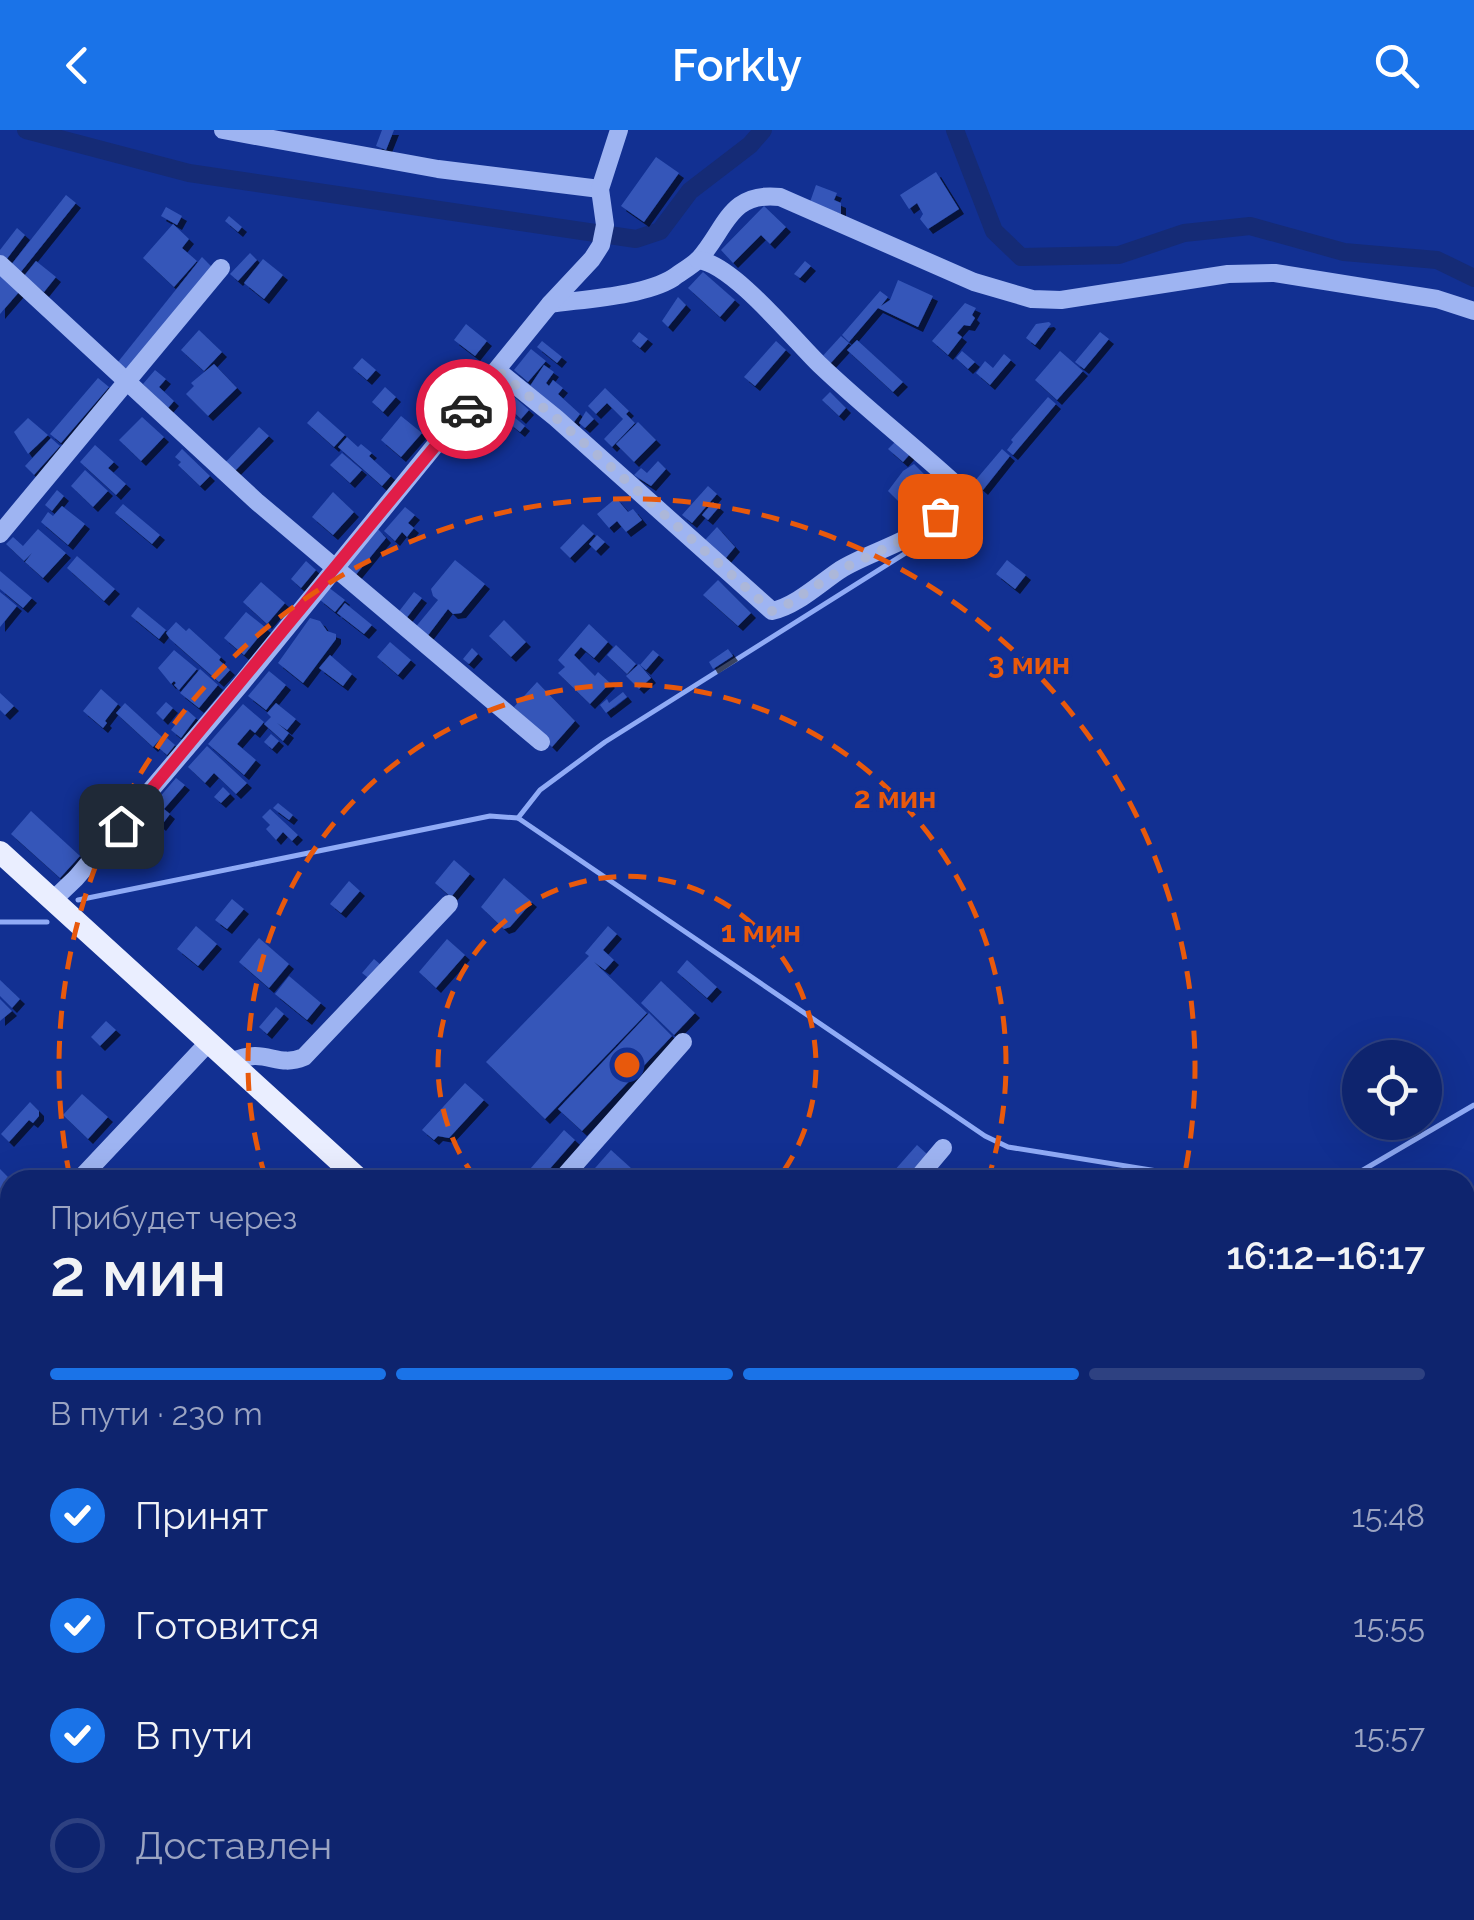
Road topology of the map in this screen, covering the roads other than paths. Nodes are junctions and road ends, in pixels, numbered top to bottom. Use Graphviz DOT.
graph roads {
  1 [pos="223,130"];
  2 [pos="619,130"];
  3 [pos="323,138"];
  4 [pos="600,190"];
  5 [pos="698,260"];
  6 [pos="0,264"];
  7 [pos="221,268"];
  8 [pos="550,304"];
  9 [pos="1474,311"];
  10 [pos="498,371"];
  11 [pos="128,380"];
  12 [pos="0,534"];
  13 [pos="333,568"];
  14 [pos="541,742"];
  15 [pos="0,852"];
  16 [pos="53,900"];
  17 [pos="449,904"];
  18 [pos="209,1042"];
  19 [pos="683,1042"];
  20 [pos="231,1062"];
  21 [pos="942,1148"];
  22 [pos="88,1170"];
  23 [pos="349,1170"];
  24 [pos="570,1170"];
  25 [pos="924,1170"];
  1 -- 3 [label="street"];
  2 -- 4 [label="street"];
  3 -- 4 [label="street"];
  4 -- 8 [label="street"];
  5 -- 8 [label="street"];
  5 -- 9 [label="street"];
  5 -- 10 [label="street"];
  6 -- 11 [label="street"];
  7 -- 11 [label="street"];
  8 -- 10 [label="street"];
  10 -- 13 [label="street"];
  11 -- 12 [label="street"];
  11 -- 13 [label="street"];
  13 -- 14 [label="street"];
  13 -- 16 [label="street"];
  15 -- 16 [label="main road"];
  16 -- 18 [label="main road"];
  17 -- 20 [label="street"];
  18 -- 20 [label="main road"];
  18 -- 22 [label="street"];
  19 -- 24 [label="street"];
  20 -- 23 [label="main road"];
  21 -- 25 [label="street"];
}
